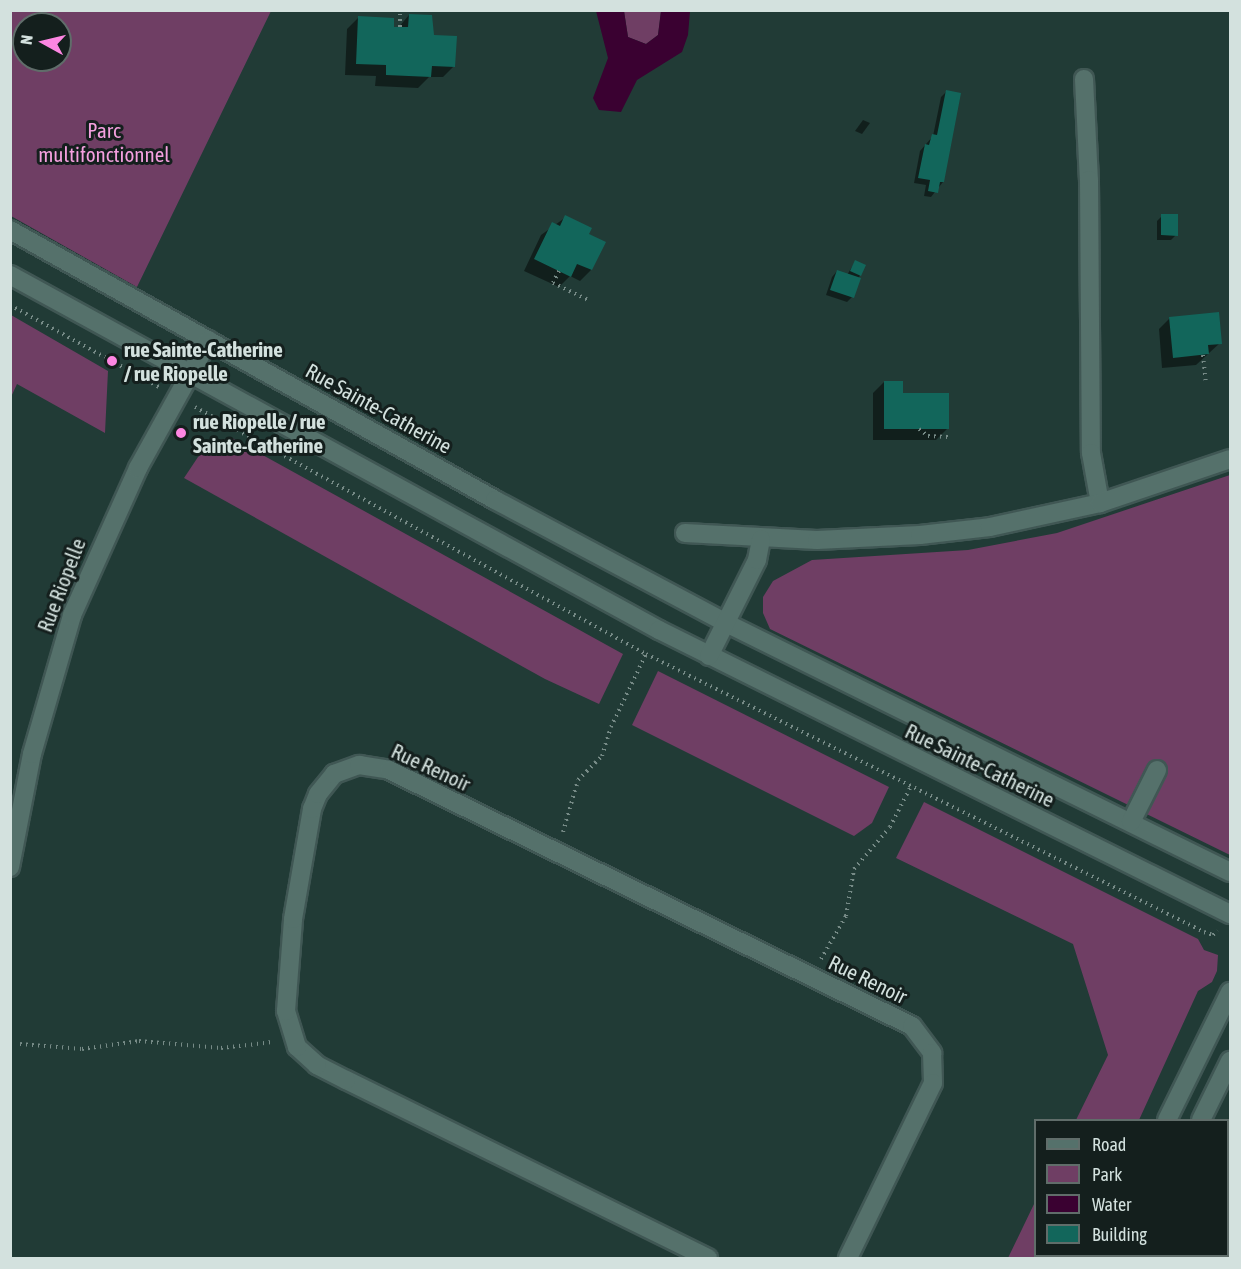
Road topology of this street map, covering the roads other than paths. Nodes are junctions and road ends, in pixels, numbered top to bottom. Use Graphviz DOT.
graph roads {
  1 [pos="1084,80"];
  2 [pos="10,230"];
  3 [pos="10,275"];
  4 [pos="209,340"];
  5 [pos="190,373"];
  6 [pos="1230,459"];
  7 [pos="1100,503"];
  8 [pos="685,533"];
  9 [pos="761,539"];
  10 [pos="726,623"];
  11 [pos="709,657"];
  12 [pos="1157,770"];
  13 [pos="1131,822"];
  14 [pos="10,867"];
  15 [pos="1230,872"];
  16 [pos="1230,914"];
  17 [pos="1230,993"];
  18 [pos="1230,1061"];
  19 [pos="1167,1119"];
  20 [pos="1201,1119"];
  21 [pos="708,1258"];
  22 [pos="848,1258"];
  1 -- 7 [label="street"];
  2 -- 4 [label="street, Rue Sainte-Catherine"];
  3 -- 5 [label="street, Rue Sainte-Catherine"];
  4 -- 5 [label="street, Rue Riopelle"];
  4 -- 10 [label="street, Rue Sainte-Catherine"];
  5 -- 11 [label="street, Rue Sainte-Catherine"];
  5 -- 14 [label="street, Rue Riopelle"];
  6 -- 7 [label="street"];
  7 -- 9 [label="street"];
  8 -- 9 [label="street"];
  9 -- 10 [label="street"];
  10 -- 11 [label="street"];
  10 -- 13 [label="street, Rue Sainte-Catherine"];
  11 -- 16 [label="street, Rue Sainte-Catherine"];
  12 -- 13 [label="street"];
  13 -- 15 [label="street, Rue Sainte-Catherine"];
  17 -- 19 [label="street"];
  18 -- 20 [label="street"];
  21 -- 22 [label="street, Rue Renoir"];
}
